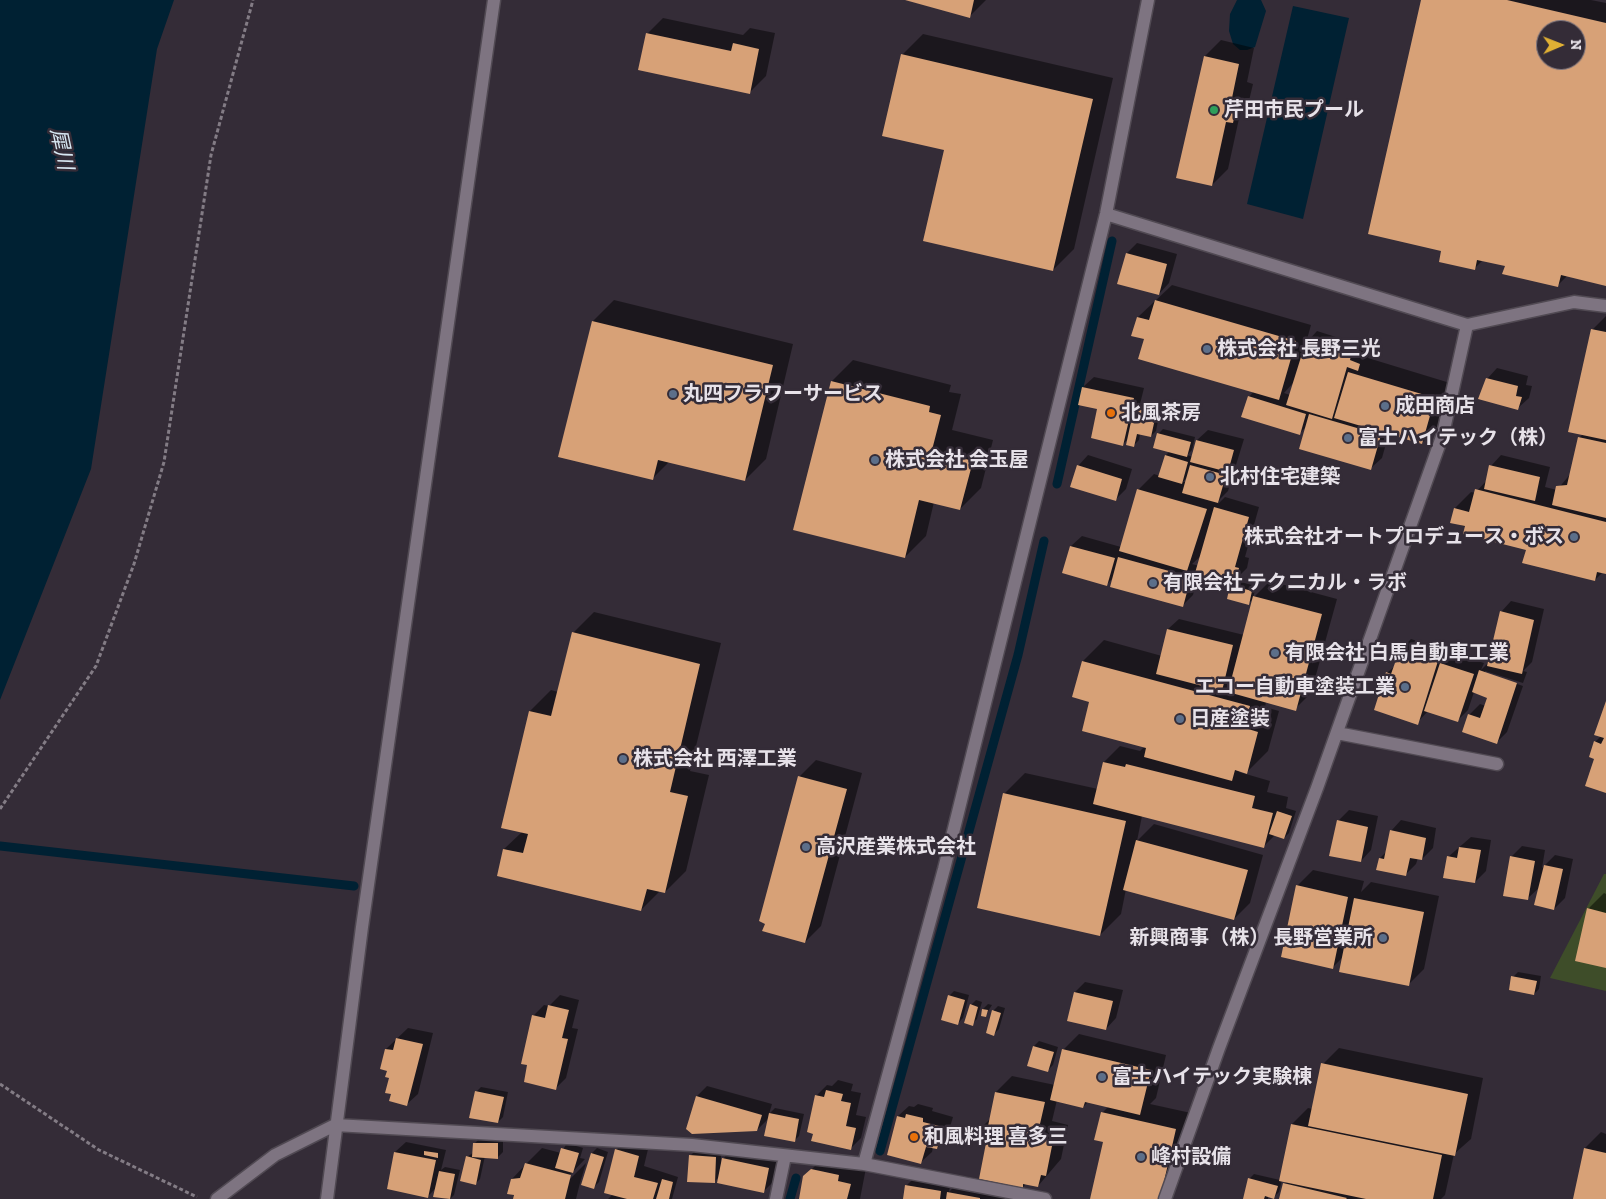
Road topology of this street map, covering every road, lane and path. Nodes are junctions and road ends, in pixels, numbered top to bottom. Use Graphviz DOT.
graph roads {
  1 [pos="253,0"];
  2 [pos="494,0"];
  3 [pos="1148,0"];
  4 [pos="1106,214"];
  5 [pos="1606,306"];
  6 [pos="1467,325"];
  7 [pos="1336,733"];
  8 [pos="1497,764"];
  9 [pos="0,809"];
  10 [pos="0,1084"];
  11 [pos="335,1125"];
  12 [pos="785,1156"];
  13 [pos="864,1164"];
  14 [pos="202,1199"];
  15 [pos="217,1199"];
  16 [pos="327,1199"];
  17 [pos="776,1199"];
  18 [pos="1045,1199"];
  19 [pos="1165,1199"];
  1 -- 9 [label="path"];
  2 -- 11 [label="street"];
  3 -- 4 [label="street"];
  4 -- 6 [label="street"];
  4 -- 13 [label="street"];
  5 -- 6 [label="street"];
  6 -- 7 [label="street"];
  7 -- 8 [label="street"];
  7 -- 19 [label="street"];
  10 -- 14 [label="path"];
  11 -- 12 [label="street"];
  11 -- 15 [label="street"];
  11 -- 16 [label="street"];
  12 -- 13 [label="street"];
  12 -- 17 [label="street"];
  13 -- 18 [label="street"];
}
